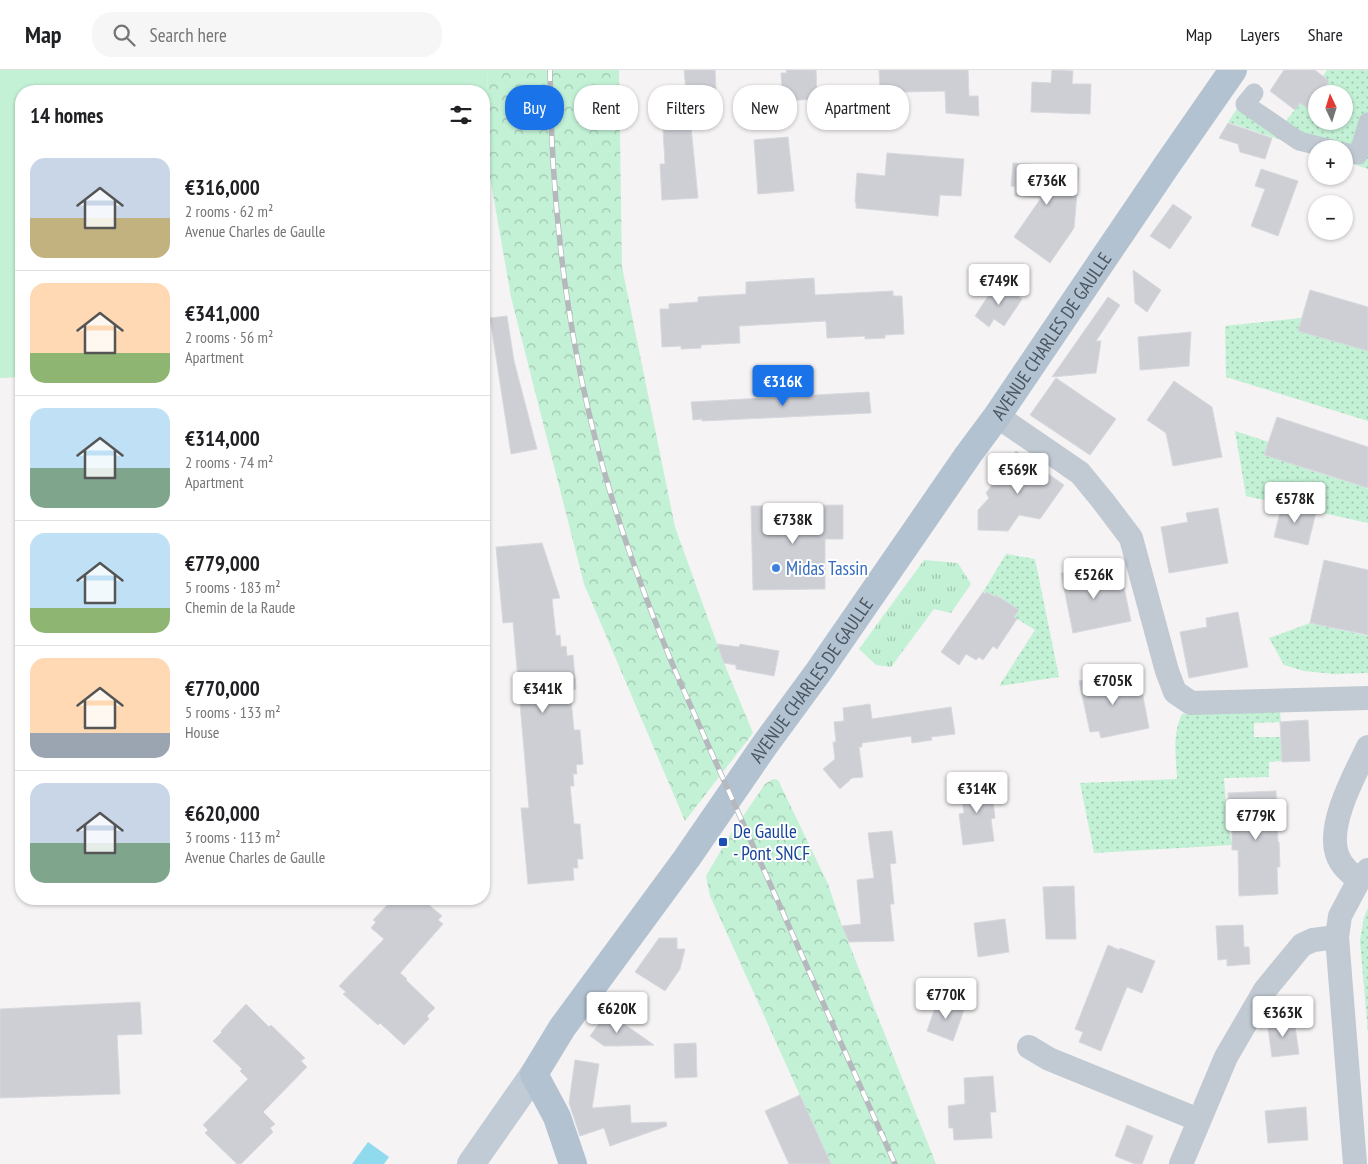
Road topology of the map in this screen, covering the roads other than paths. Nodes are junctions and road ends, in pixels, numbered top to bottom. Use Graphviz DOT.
graph roads {
  1 [pos="1234,70"];
  2 [pos="1254,93"];
  3 [pos="1368,122"];
  4 [pos="1308,143"];
  5 [pos="1353,154"];
  6 [pos="997,416"];
  7 [pos="1368,698"];
  8 [pos="1368,747"];
  9 [pos="1364,875"];
  10 [pos="1337,937"];
  11 [pos="1029,1047"];
  12 [pos="534,1074"];
  13 [pos="1199,1120"];
  14 [pos="471,1164"];
  15 [pos="573,1164"];
  16 [pos="1181,1164"];
  17 [pos="1355,1164"];
  1 -- 6 [label="main road, AVENUE CHARLES DE GAULLE"];
  2 -- 4 [label="street"];
  3 -- 5 [label="street"];
  6 -- 7 [label="street"];
  6 -- 12 [label="main road, AVENUE CHARLES DE GAULLE"];
  8 -- 9 [label="street"];
  9 -- 10 [label="street"];
  10 -- 13 [label="street"];
  10 -- 17 [label="street"];
  11 -- 13 [label="street"];
  12 -- 14 [label="main road, AVENUE CHARLES DE GAULLE"];
  12 -- 15 [label="main road"];
  13 -- 16 [label="street"];
}
